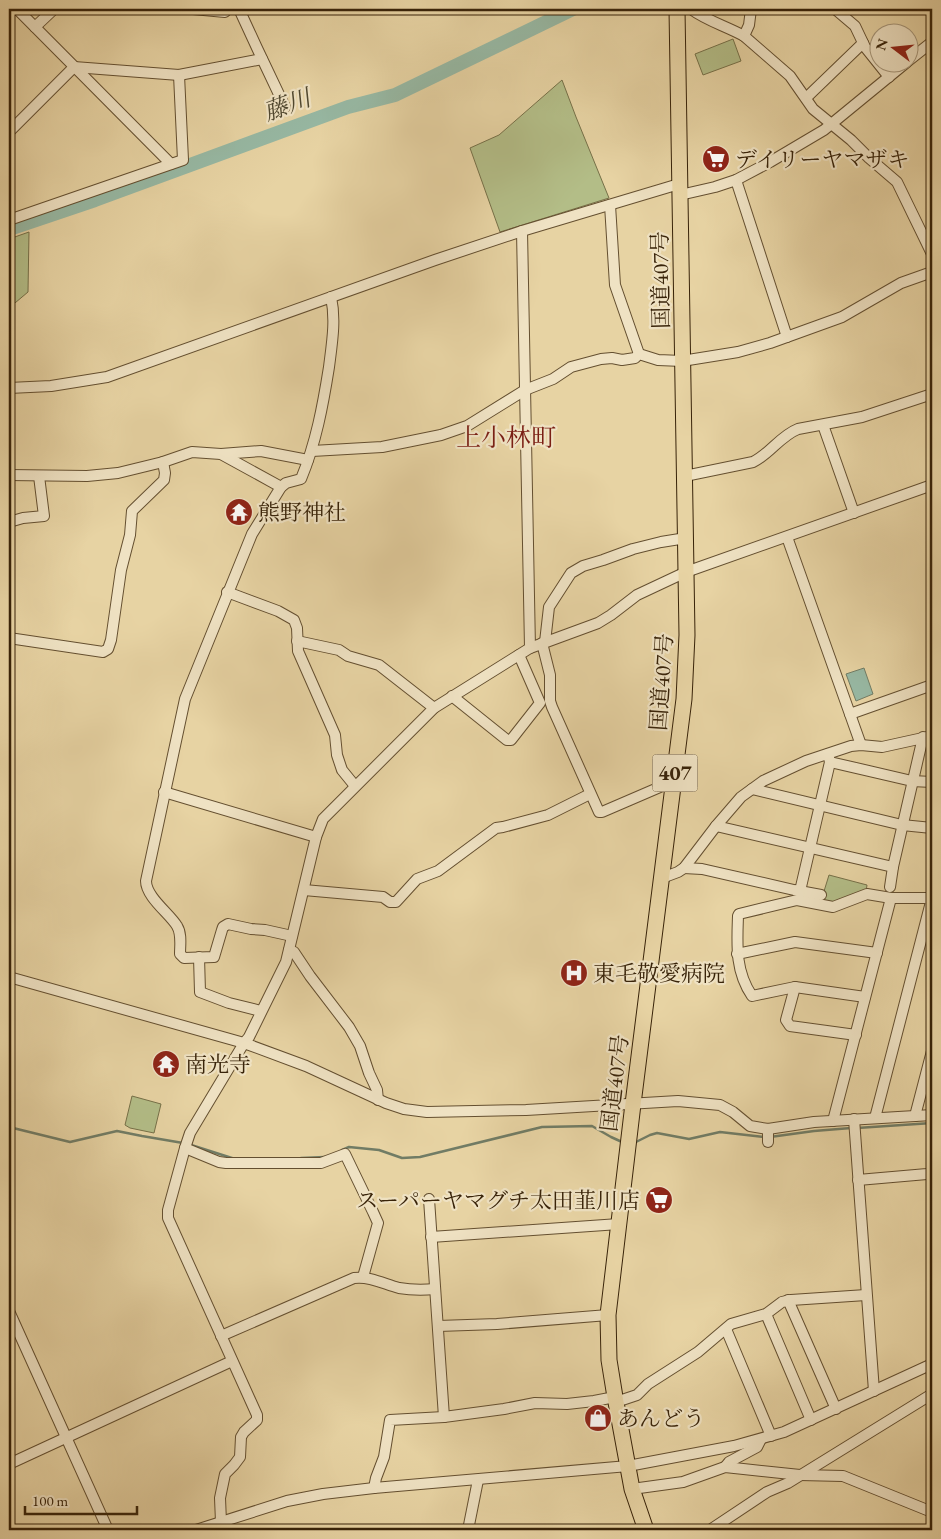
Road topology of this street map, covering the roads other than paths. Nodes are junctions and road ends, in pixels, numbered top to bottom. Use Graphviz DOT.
graph roads {
  1 [pos="17,9"];
  2 [pos="54,9"];
  3 [pos="193,9"];
  4 [pos="224,9"];
  5 [pos="239,9"];
  6 [pos="677,9"];
  7 [pos="691,9"];
  8 [pos="750,9"];
  9 [pos="835,9"];
  10 [pos="35,27"];
  11 [pos="744,36"];
  12 [pos="932,42"];
  13 [pos="862,43"];
  14 [pos="918,54"];
  15 [pos="262,58"];
  16 [pos="74,67"];
  17 [pos="895,72"];
  18 [pos="179,76"];
  19 [pos="889,77"];
  20 [pos="806,98"];
  21 [pos="285,107"];
  22 [pos="832,124"];
  23 [pos="9,132"];
  24 [pos="171,164"];
  25 [pos="736,180"];
  26 [pos="679,190"];
  27 [pos="610,205"];
  28 [pos="9,220"];
  29 [pos="522,231"];
  30 [pos="932,254"];
  31 [pos="932,272"];
  32 [pos="331,297"];
  33 [pos="787,337"];
  34 [pos="639,354"];
  35 [pos="682,361"];
  36 [pos="9,388"];
  37 [pos="525,390"];
  38 [pos="932,394"];
  39 [pos="823,425"];
  40 [pos="221,454"];
  41 [pos="310,455"];
  42 [pos="163,462"];
  43 [pos="9,475"];
  44 [pos="39,476"];
  45 [pos="685,476"];
  46 [pos="932,485"];
  47 [pos="281,487"];
  48 [pos="854,513"];
  49 [pos="9,522"];
  50 [pos="786,537"];
  51 [pos="686,538"];
  52 [pos="686,572"];
  53 [pos="227,592"];
  54 [pos="9,638"];
  55 [pos="297,641"];
  56 [pos="544,642"];
  57 [pos="530,648"];
  58 [pos="519,655"];
  59 [pos="932,685"];
  60 [pos="452,696"];
  61 [pos="434,708"];
  62 [pos="850,714"];
  63 [pos="927,736"];
  64 [pos="861,745"];
  65 [pos="829,758"];
  66 [pos="674,781"];
  67 [pos="912,781"];
  68 [pos="932,782"];
  69 [pos="355,786"];
  70 [pos="752,789"];
  71 [pos="164,792"];
  72 [pos="590,794"];
  73 [pos="820,806"];
  74 [pos="902,825"];
  75 [pos="716,826"];
  76 [pos="932,828"];
  77 [pos="316,837"];
  78 [pos="810,848"];
  79 [pos="893,867"];
  80 [pos="684,868"];
  81 [pos="662,878"];
  82 [pos="890,887"];
  83 [pos="304,890"];
  84 [pos="800,891"];
  85 [pos="821,895"];
  86 [pos="891,898"];
  87 [pos="932,898"];
  88 [pos="292,936"];
  89 [pos="289,950"];
  90 [pos="877,953"];
  91 [pos="737,954"];
  92 [pos="199,957"];
  93 [pos="9,977"];
  94 [pos="795,987"];
  95 [pos="865,998"];
  96 [pos="261,1011"];
  97 [pos="856,1035"];
  98 [pos="244,1043"];
  99 [pos="932,1051"];
  100 [pos="378,1100"];
  101 [pos="632,1104"];
  102 [pos="932,1115"];
  103 [pos="915,1116"];
  104 [pos="875,1118"];
  105 [pos="833,1121"];
  106 [pos="854,1121"];
  107 [pos="185,1148"];
  108 [pos="932,1172"];
  109 [pos="858,1180"];
  110 [pos="429,1199"];
  111 [pos="618,1224"];
  112 [pos="431,1237"];
  113 [pos="364,1277"];
  114 [pos="435,1289"];
  115 [pos="866,1295"];
  116 [pos="788,1300"];
  117 [pos="9,1311"];
  118 [pos="766,1314"];
  119 [pos="608,1315"];
  120 [pos="438,1326"];
  121 [pos="726,1329"];
  122 [pos="221,1336"];
  123 [pos="232,1361"];
  124 [pos="932,1364"];
  125 [pos="874,1392"];
  126 [pos="932,1394"];
  127 [pos="615,1399"];
  128 [pos="836,1409"];
  129 [pos="444,1417"];
  130 [pos="811,1420"];
  131 [pos="66,1437"];
  132 [pos="766,1438"];
  133 [pos="9,1464"];
  134 [pos="628,1466"];
  135 [pos="725,1467"];
  136 [pos="800,1475"];
  137 [pos="478,1480"];
  138 [pos="374,1488"];
  139 [pos="632,1489"];
  140 [pos="932,1512"];
  141 [pos="220,1522"];
  142 [pos="108,1530"];
  143 [pos="196,1530"];
  144 [pos="468,1530"];
  145 [pos="646,1530"];
  146 [pos="710,1530"];
  1 -- 10 [label="street"];
  2 -- 10 [label="street"];
  3 -- 4 [label="street"];
  5 -- 15 [label="street"];
  6 -- 26 [label="highway, 国道407号 / 407"];
  7 -- 11 [label="street"];
  8 -- 11 [label="street"];
  9 -- 13 [label="street"];
  10 -- 16 [label="street"];
  11 -- 20 [label="street"];
  12 -- 14 [label="street"];
  13 -- 19 [label="street"];
  13 -- 20 [label="street"];
  15 -- 18 [label="street"];
  15 -- 21 [label="street"];
  16 -- 18 [label="street"];
  16 -- 23 [label="street"];
  16 -- 24 [label="street"];
  17 -- 19 [label="street"];
  18 -- 24 [label="street"];
  19 -- 22 [label="street"];
  20 -- 22 [label="street"];
  22 -- 25 [label="street"];
  22 -- 30 [label="street"];
  24 -- 28 [label="street"];
  25 -- 26 [label="street"];
  25 -- 33 [label="street"];
  26 -- 27 [label="street"];
  26 -- 35 [label="highway, 国道407号 / 407"];
  27 -- 29 [label="street"];
  27 -- 34 [label="street"];
  29 -- 32 [label="street"];
  29 -- 37 [label="street"];
  31 -- 33 [label="street"];
  32 -- 36 [label="street"];
  32 -- 41 [label="street"];
  33 -- 35 [label="street"];
  34 -- 35 [label="street"];
  34 -- 37 [label="street"];
  35 -- 45 [label="highway, 国道407号 / 407"];
  37 -- 41 [label="street"];
  37 -- 57 [label="street"];
  38 -- 39 [label="street"];
  39 -- 45 [label="street"];
  39 -- 48 [label="street"];
  40 -- 41 [label="street"];
  40 -- 42 [label="street"];
  40 -- 47 [label="street"];
  41 -- 47 [label="street"];
  42 -- 44 [label="street"];
  42 -- 54 [label="street"];
  43 -- 44 [label="street"];
  44 -- 49 [label="street"];
  45 -- 51 [label="highway, 国道407号 / 407"];
  46 -- 48 [label="street"];
  47 -- 53 [label="street"];
  48 -- 50 [label="street"];
  50 -- 52 [label="street"];
  50 -- 62 [label="street"];
  51 -- 52 [label="highway, 国道407号 / 407"];
  51 -- 56 [label="street"];
  52 -- 56 [label="street"];
  52 -- 66 [label="highway, 国道407号 / 407"];
  53 -- 55 [label="street"];
  53 -- 71 [label="street"];
  55 -- 61 [label="street"];
  55 -- 69 [label="street"];
  56 -- 57 [label="street"];
  56 -- 72 [label="street"];
  57 -- 58 [label="street"];
  58 -- 60 [label="street"];
  58 -- 60 [label="street"];
  59 -- 62 [label="street"];
  60 -- 61 [label="street"];
  61 -- 69 [label="street"];
  62 -- 64 [label="street"];
  63 -- 64 [label="street"];
  63 -- 67 [label="street"];
  64 -- 65 [label="street"];
  65 -- 67 [label="street"];
  65 -- 70 [label="street"];
  65 -- 73 [label="street"];
  66 -- 72 [label="street"];
  66 -- 81 [label="highway, 国道407号 / 407"];
  67 -- 68 [label="street"];
  67 -- 74 [label="street"];
  69 -- 77 [label="street"];
  70 -- 73 [label="street"];
  70 -- 75 [label="street"];
  71 -- 77 [label="street"];
  71 -- 92 [label="street"];
  72 -- 83 [label="street"];
  73 -- 74 [label="street"];
  73 -- 78 [label="street"];
  74 -- 76 [label="street"];
  74 -- 79 [label="street"];
  75 -- 78 [label="street"];
  75 -- 80 [label="street"];
  77 -- 83 [label="street"];
  78 -- 79 [label="street"];
  78 -- 84 [label="street"];
  79 -- 82 [label="street"];
  80 -- 81 [label="street"];
  80 -- 84 [label="street"];
  81 -- 101 [label="highway, 国道407号 / 407"];
  83 -- 88 [label="street"];
  84 -- 85 [label="street"];
  86 -- 87 [label="street"];
  86 -- 90 [label="street"];
  86 -- 91 [label="street"];
  87 -- 104 [label="street"];
  88 -- 89 [label="street"];
  88 -- 92 [label="street"];
  89 -- 96 [label="street"];
  89 -- 100 [label="street"];
  90 -- 91 [label="street"];
  90 -- 95 [label="street"];
  91 -- 94 [label="street"];
  92 -- 96 [label="street"];
  93 -- 98 [label="street"];
  94 -- 95 [label="street"];
  94 -- 97 [label="street"];
  95 -- 97 [label="street"];
  96 -- 98 [label="street"];
  97 -- 105 [label="street"];
  98 -- 100 [label="street"];
  98 -- 107 [label="street"];
  99 -- 103 [label="street"];
  100 -- 101 [label="street"];
  101 -- 105 [label="street"];
  101 -- 111 [label="highway, 国道407号 / 407"];
  102 -- 103 [label="street"];
  103 -- 104 [label="street"];
  104 -- 106 [label="street"];
  105 -- 106 [label="street"];
  106 -- 109 [label="street"];
  107 -- 113 [label="street"];
  107 -- 122 [label="street"];
  108 -- 109 [label="street"];
  109 -- 115 [label="street"];
  110 -- 112 [label="street"];
  111 -- 112 [label="street"];
  111 -- 119 [label="highway, 国道407号 / 407"];
  112 -- 114 [label="street"];
  113 -- 114 [label="street"];
  113 -- 122 [label="street"];
  114 -- 120 [label="street"];
  115 -- 116 [label="street"];
  115 -- 125 [label="street"];
  116 -- 118 [label="street"];
  116 -- 128 [label="street"];
  117 -- 131 [label="street"];
  118 -- 121 [label="street"];
  118 -- 130 [label="street"];
  119 -- 120 [label="street"];
  119 -- 127 [label="highway, 国道407号 / 407"];
  120 -- 129 [label="street"];
  121 -- 127 [label="street"];
  121 -- 132 [label="street"];
  122 -- 123 [label="street"];
  123 -- 131 [label="street"];
  123 -- 141 [label="street"];
  124 -- 125 [label="street"];
  125 -- 128 [label="street"];
  126 -- 136 [label="street"];
  127 -- 129 [label="street"];
  127 -- 134 [label="highway, 国道407号 / 407"];
  128 -- 130 [label="street"];
  129 -- 138 [label="street"];
  130 -- 132 [label="street"];
  131 -- 133 [label="street"];
  131 -- 142 [label="street"];
  132 -- 134 [label="street"];
  132 -- 135 [label="street"];
  134 -- 137 [label="street"];
  134 -- 139 [label="highway, 国道407号 / 407"];
  135 -- 136 [label="street"];
  135 -- 139 [label="street"];
  136 -- 140 [label="street"];
  136 -- 146 [label="street"];
  137 -- 138 [label="street"];
  137 -- 144 [label="street"];
  138 -- 141 [label="street"];
  139 -- 145 [label="highway, 国道407号 / 407"];
  141 -- 143 [label="street"];
}
